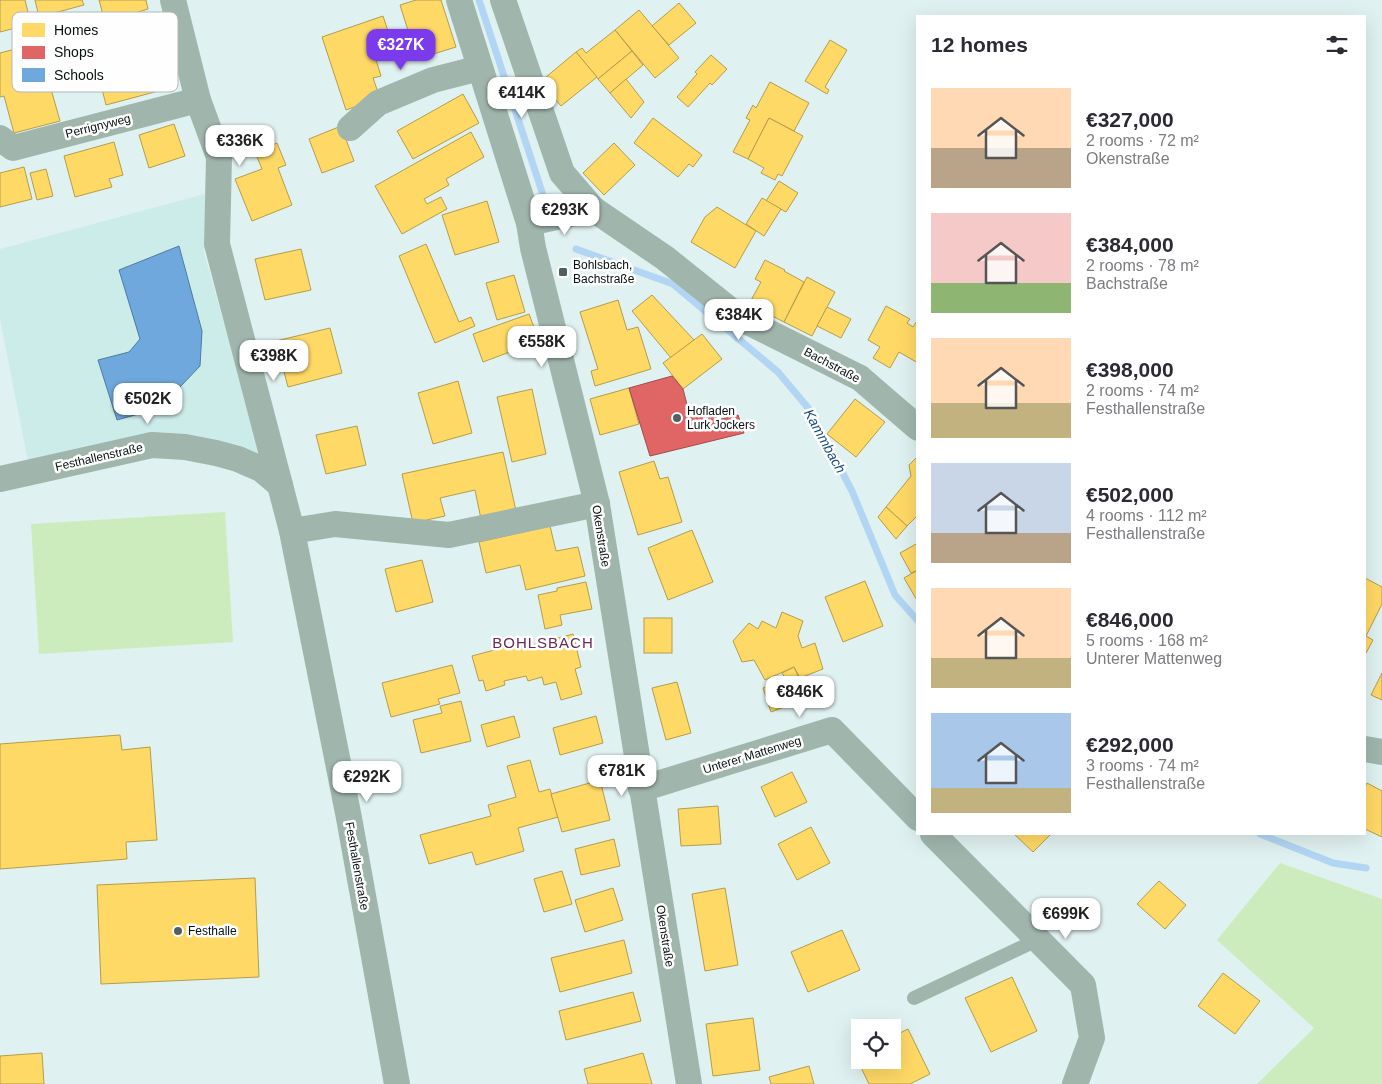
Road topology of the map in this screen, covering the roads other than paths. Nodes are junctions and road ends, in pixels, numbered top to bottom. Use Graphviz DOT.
graph roads {
  1 [pos="459,0"];
  2 [pos="503,0"];
  3 [pos="178,20"];
  4 [pos="480,68"];
  5 [pos="198,100"];
  6 [pos="350,128"];
  7 [pos="0,138"];
  8 [pos="594,208"];
  9 [pos="529,223"];
  10 [pos="916,426"];
  11 [pos="0,479"];
  12 [pos="280,485"];
  13 [pos="597,504"];
  14 [pos="292,531"];
  15 [pos="1366,749"];
  16 [pos="1382,752"];
  17 [pos="641,789"];
  18 [pos="916,816"];
  19 [pos="934,835"];
  20 [pos="1036,940"];
  21 [pos="914,998"];
  22 [pos="397,1084"];
  23 [pos="689,1084"];
  24 [pos="1075,1084"];
  1 -- 4 [label="street, Okenstraße"];
  2 -- 8 [label="street, Bachstraße"];
  3 -- 5 [label="street"];
  4 -- 6 [label="street"];
  4 -- 9 [label="street, Okenstraße"];
  5 -- 7 [label="street, Perrignyweg"];
  5 -- 12 [label="street, Festhallenstraße"];
  8 -- 9 [label="street"];
  8 -- 10 [label="street, Bachstraße"];
  9 -- 13 [label="street, Okenstraße"];
  11 -- 12 [label="street, Festhallenstraße"];
  12 -- 14 [label="street, Festhallenstraße"];
  13 -- 14 [label="street"];
  13 -- 17 [label="street, Okenstraße"];
  14 -- 22 [label="street, Festhallenstraße"];
  15 -- 16 [label="street"];
  17 -- 18 [label="street, Unterer Mattenweg"];
  17 -- 23 [label="street, Okenstraße"];
  19 -- 20 [label="street"];
  20 -- 21 [label="lane"];
  20 -- 24 [label="street"];
}
